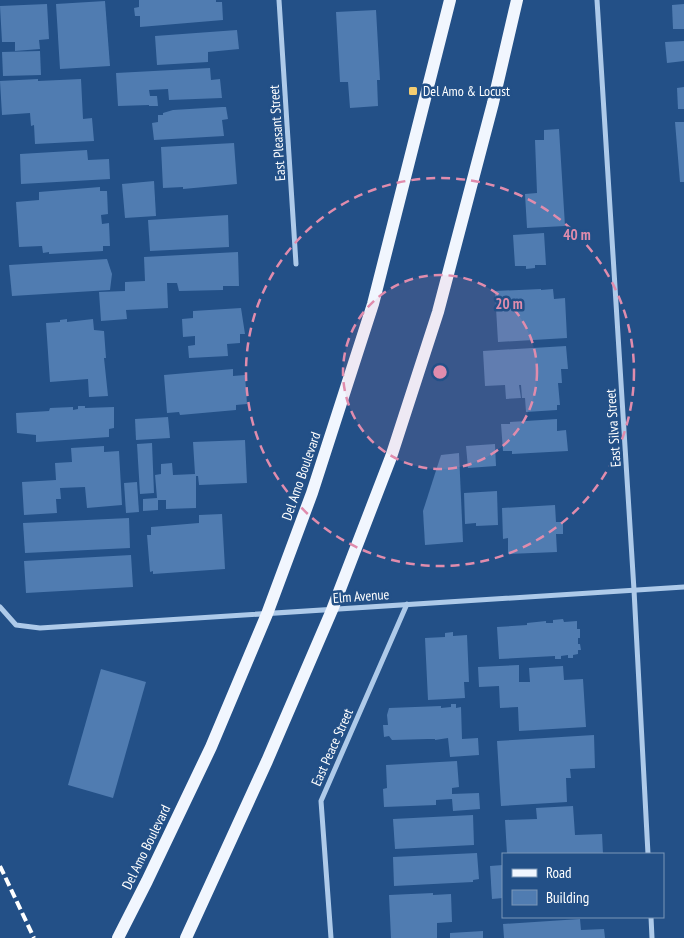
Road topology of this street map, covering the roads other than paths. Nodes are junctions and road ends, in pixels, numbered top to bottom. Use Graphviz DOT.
graph roads {
  1 [pos="279,0"];
  2 [pos="450,0"];
  3 [pos="517,0"];
  4 [pos="597,0"];
  5 [pos="296,264"];
  6 [pos="684,587"];
  7 [pos="634,590"];
  8 [pos="407,604"];
  9 [pos="0,607"];
  10 [pos="332,610"];
  11 [pos="267,614"];
  12 [pos="648,853"];
  13 [pos="651,918"];
  14 [pos="118,938"];
  15 [pos="186,938"];
  16 [pos="331,938"];
  17 [pos="652,938"];
  1 -- 5 [label="street, East Pleasant Street"];
  2 -- 11 [label="main road, Del Amo Boulevard"];
  3 -- 10 [label="main road"];
  4 -- 7 [label="street, East Silva Street"];
  6 -- 7 [label="street, Elm Avenue"];
  7 -- 8 [label="street, Elm Avenue"];
  7 -- 12 [label="street, East Silva Street"];
  8 -- 10 [label="street, Elm Avenue"];
  8 -- 16 [label="street, East Peace Street"];
  9 -- 11 [label="street, Elm Avenue"];
  10 -- 11 [label="street, Elm Avenue"];
  10 -- 15 [label="main road"];
  11 -- 14 [label="main road, Del Amo Boulevard"];
  13 -- 17 [label="street"];
}
